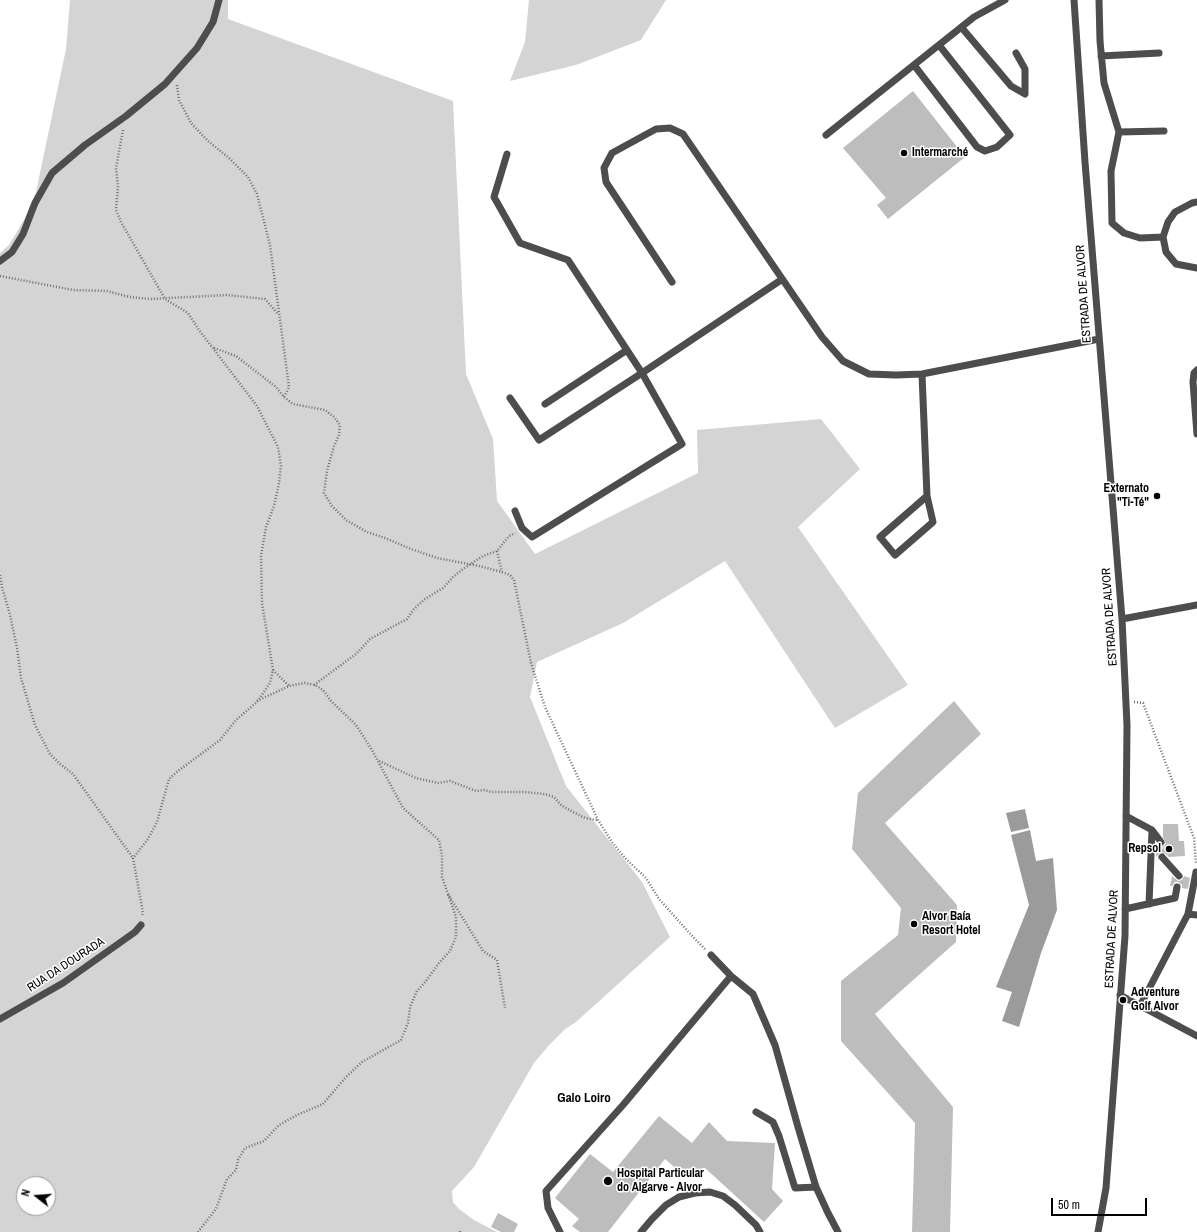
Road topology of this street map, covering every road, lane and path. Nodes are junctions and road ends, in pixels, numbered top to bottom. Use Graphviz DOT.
graph roads {
  1 [pos="219,0"];
  2 [pos="1005,0"];
  3 [pos="1074,0"];
  4 [pos="1099,0"];
  5 [pos="962,28"];
  6 [pos="940,45"];
  7 [pos="1159,52"];
  8 [pos="1016,53"];
  9 [pos="1102,56"];
  10 [pos="914,65"];
  11 [pos="174,73"];
  12 [pos="126,116"];
  13 [pos="1164,131"];
  14 [pos="1119,132"];
  15 [pos="826,135"];
  16 [pos="507,154"];
  17 [pos="1197,202"];
  18 [pos="1164,237"];
  19 [pos="0,261"];
  20 [pos="1197,268"];
  21 [pos="0,276"];
  22 [pos="782,280"];
  23 [pos="672,282"];
  24 [pos="165,299"];
  25 [pos="278,315"];
  26 [pos="1098,339"];
  27 [pos="213,348"];
  28 [pos="627,350"];
  29 [pos="1197,370"];
  30 [pos="642,373"];
  31 [pos="922,374"];
  32 [pos="284,398"];
  33 [pos="510,398"];
  34 [pos="545,404"];
  35 [pos="1197,434"];
  36 [pos="927,496"];
  37 [pos="515,511"];
  38 [pos="522,528"];
  39 [pos="497,551"];
  40 [pos="472,565"];
  41 [pos="502,572"];
  42 [pos="0,575"];
  43 [pos="1197,600"];
  44 [pos="1194,606"];
  45 [pos="1122,619"];
  46 [pos="273,670"];
  47 [pos="314,685"];
  48 [pos="290,686"];
  49 [pos="1126,700"];
  50 [pos="257,702"];
  51 [pos="378,760"];
  52 [pos="1126,816"];
  53 [pos="598,820"];
  54 [pos="1152,830"];
  55 [pos="1161,842"];
  56 [pos="1162,857"];
  57 [pos="133,858"];
  58 [pos="1196,872"];
  59 [pos="1179,876"];
  60 [pos="1177,887"];
  61 [pos="448,894"];
  62 [pos="1149,904"];
  63 [pos="1125,909"];
  64 [pos="1188,914"];
  65 [pos="1197,915"];
  66 [pos="141,925"];
  67 [pos="711,954"];
  68 [pos="731,976"];
  69 [pos="1120,996"];
  70 [pos="1140,1006"];
  71 [pos="505,1008"];
  72 [pos="0,1019"];
  73 [pos="1197,1036"];
  74 [pos="756,1112"];
  75 [pos="816,1187"];
  76 [pos="198,1232"];
  77 [pos="560,1232"];
  78 [pos="641,1232"];
  79 [pos="760,1232"];
  80 [pos="838,1232"];
  81 [pos="1098,1232"];
  1 -- 11 [label="street"];
  2 -- 5 [label="street"];
  3 -- 26 [label="street, ESTRADA DE ALVOR"];
  4 -- 9 [label="street"];
  5 -- 6 [label="street"];
  5 -- 8 [label="street"];
  6 -- 10 [label="street"];
  6 -- 10 [label="street"];
  7 -- 9 [label="street"];
  9 -- 14 [label="street"];
  10 -- 15 [label="street"];
  11 -- 12 [label="street"];
  11 -- 25 [label="path"];
  12 -- 19 [label="street"];
  12 -- 24 [label="path"];
  13 -- 14 [label="street"];
  14 -- 18 [label="street"];
  16 -- 28 [label="street"];
  17 -- 18 [label="street"];
  18 -- 20 [label="street"];
  21 -- 24 [label="path"];
  22 -- 23 [label="street"];
  22 -- 30 [label="street"];
  22 -- 31 [label="street"];
  24 -- 25 [label="path"];
  24 -- 27 [label="path"];
  25 -- 32 [label="path"];
  26 -- 31 [label="street"];
  26 -- 45 [label="street, ESTRADA DE ALVOR"];
  27 -- 32 [label="path"];
  27 -- 46 [label="path"];
  28 -- 30 [label="street"];
  28 -- 34 [label="street"];
  29 -- 35 [label="street"];
  30 -- 33 [label="street"];
  30 -- 38 [label="street"];
  31 -- 36 [label="street"];
  32 -- 40 [label="path"];
  36 -- 36 [label="street"];
  37 -- 38 [label="street"];
  38 -- 39 [label="path"];
  39 -- 40 [label="path"];
  39 -- 41 [label="path"];
  40 -- 41 [label="path"];
  40 -- 47 [label="path"];
  41 -- 53 [label="path"];
  42 -- 57 [label="path"];
  43 -- 44 [label="street"];
  44 -- 45 [label="street"];
  45 -- 49 [label="street, ESTRADA DE ALVOR"];
  46 -- 48 [label="path"];
  46 -- 50 [label="path"];
  47 -- 48 [label="path"];
  47 -- 51 [label="path"];
  48 -- 50 [label="path"];
  49 -- 52 [label="street, ESTRADA DE ALVOR"];
  49 -- 58 [label="path"];
  50 -- 57 [label="path"];
  51 -- 53 [label="path"];
  51 -- 61 [label="path"];
  52 -- 54 [label="street"];
  52 -- 63 [label="street, ESTRADA DE ALVOR"];
  53 -- 67 [label="path"];
  54 -- 55 [label="street"];
  54 -- 62 [label="street"];
  56 -- 59 [label="street"];
  57 -- 66 [label="path"];
  58 -- 64 [label="street"];
  60 -- 62 [label="street"];
  61 -- 71 [label="path"];
  61 -- 76 [label="path"];
  62 -- 63 [label="street"];
  63 -- 69 [label="street, ESTRADA DE ALVOR"];
  64 -- 65 [label="street"];
  64 -- 70 [label="street"];
  66 -- 72 [label="street, RUA DA DOURADA"];
  67 -- 68 [label="street"];
  68 -- 75 [label="street"];
  68 -- 77 [label="street"];
  69 -- 70 [label="street"];
  69 -- 81 [label="street, ESTRADA DE ALVOR"];
  70 -- 73 [label="street"];
  74 -- 75 [label="street"];
  75 -- 80 [label="street"];
  78 -- 79 [label="street"];
}
